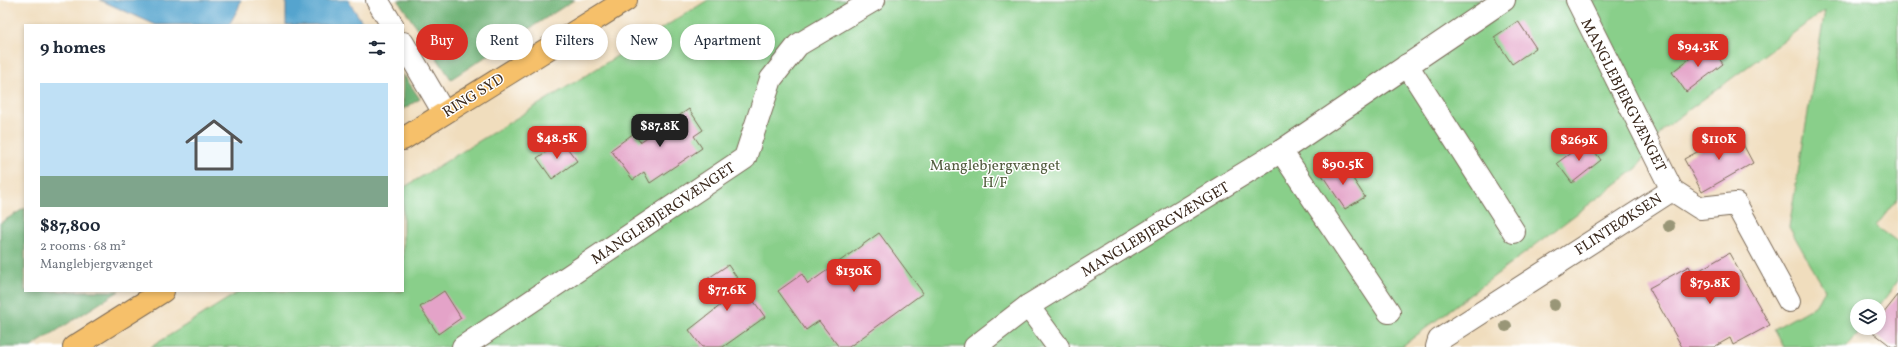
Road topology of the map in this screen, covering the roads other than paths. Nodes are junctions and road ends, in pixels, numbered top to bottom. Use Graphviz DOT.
graph roads {
  1 [pos="377,0"];
  2 [pos="626,0"];
  3 [pos="874,0"];
  4 [pos="1504,0"];
  5 [pos="1577,0"];
  6 [pos="391,24"];
  7 [pos="404,45"];
  8 [pos="1407,65"];
  9 [pos="444,113"];
  10 [pos="404,138"];
  11 [pos="1281,151"];
  12 [pos="1672,190"];
  13 [pos="1514,232"];
  14 [pos="161,292"];
  15 [pos="1789,301"];
  16 [pos="1028,306"];
  17 [pos="1389,312"];
  18 [pos="74,347"];
  19 [pos="463,347"];
  20 [pos="975,347"];
  21 [pos="1058,347"];
  22 [pos="1436,347"];
  1 -- 6 [label="street"];
  2 -- 9 [label="main road, RING SYD"];
  3 -- 19 [label="street, MANGLEBJERGVÆNGET"];
  4 -- 8 [label="street, MANGLEBJERGVÆNGET"];
  5 -- 12 [label="street, MANGLEBJERGVÆNGET"];
  7 -- 9 [label="street"];
  8 -- 11 [label="street, MANGLEBJERGVÆNGET"];
  8 -- 13 [label="street"];
  9 -- 10 [label="main road, RING SYD"];
  11 -- 16 [label="street, MANGLEBJERGVÆNGET"];
  11 -- 17 [label="street"];
  12 -- 15 [label="street, FLINTEØKSEN"];
  12 -- 22 [label="street, FLINTEØKSEN"];
  14 -- 18 [label="main road"];
  16 -- 20 [label="street, MANGLEBJERGVÆNGET"];
  16 -- 21 [label="street"];
}
